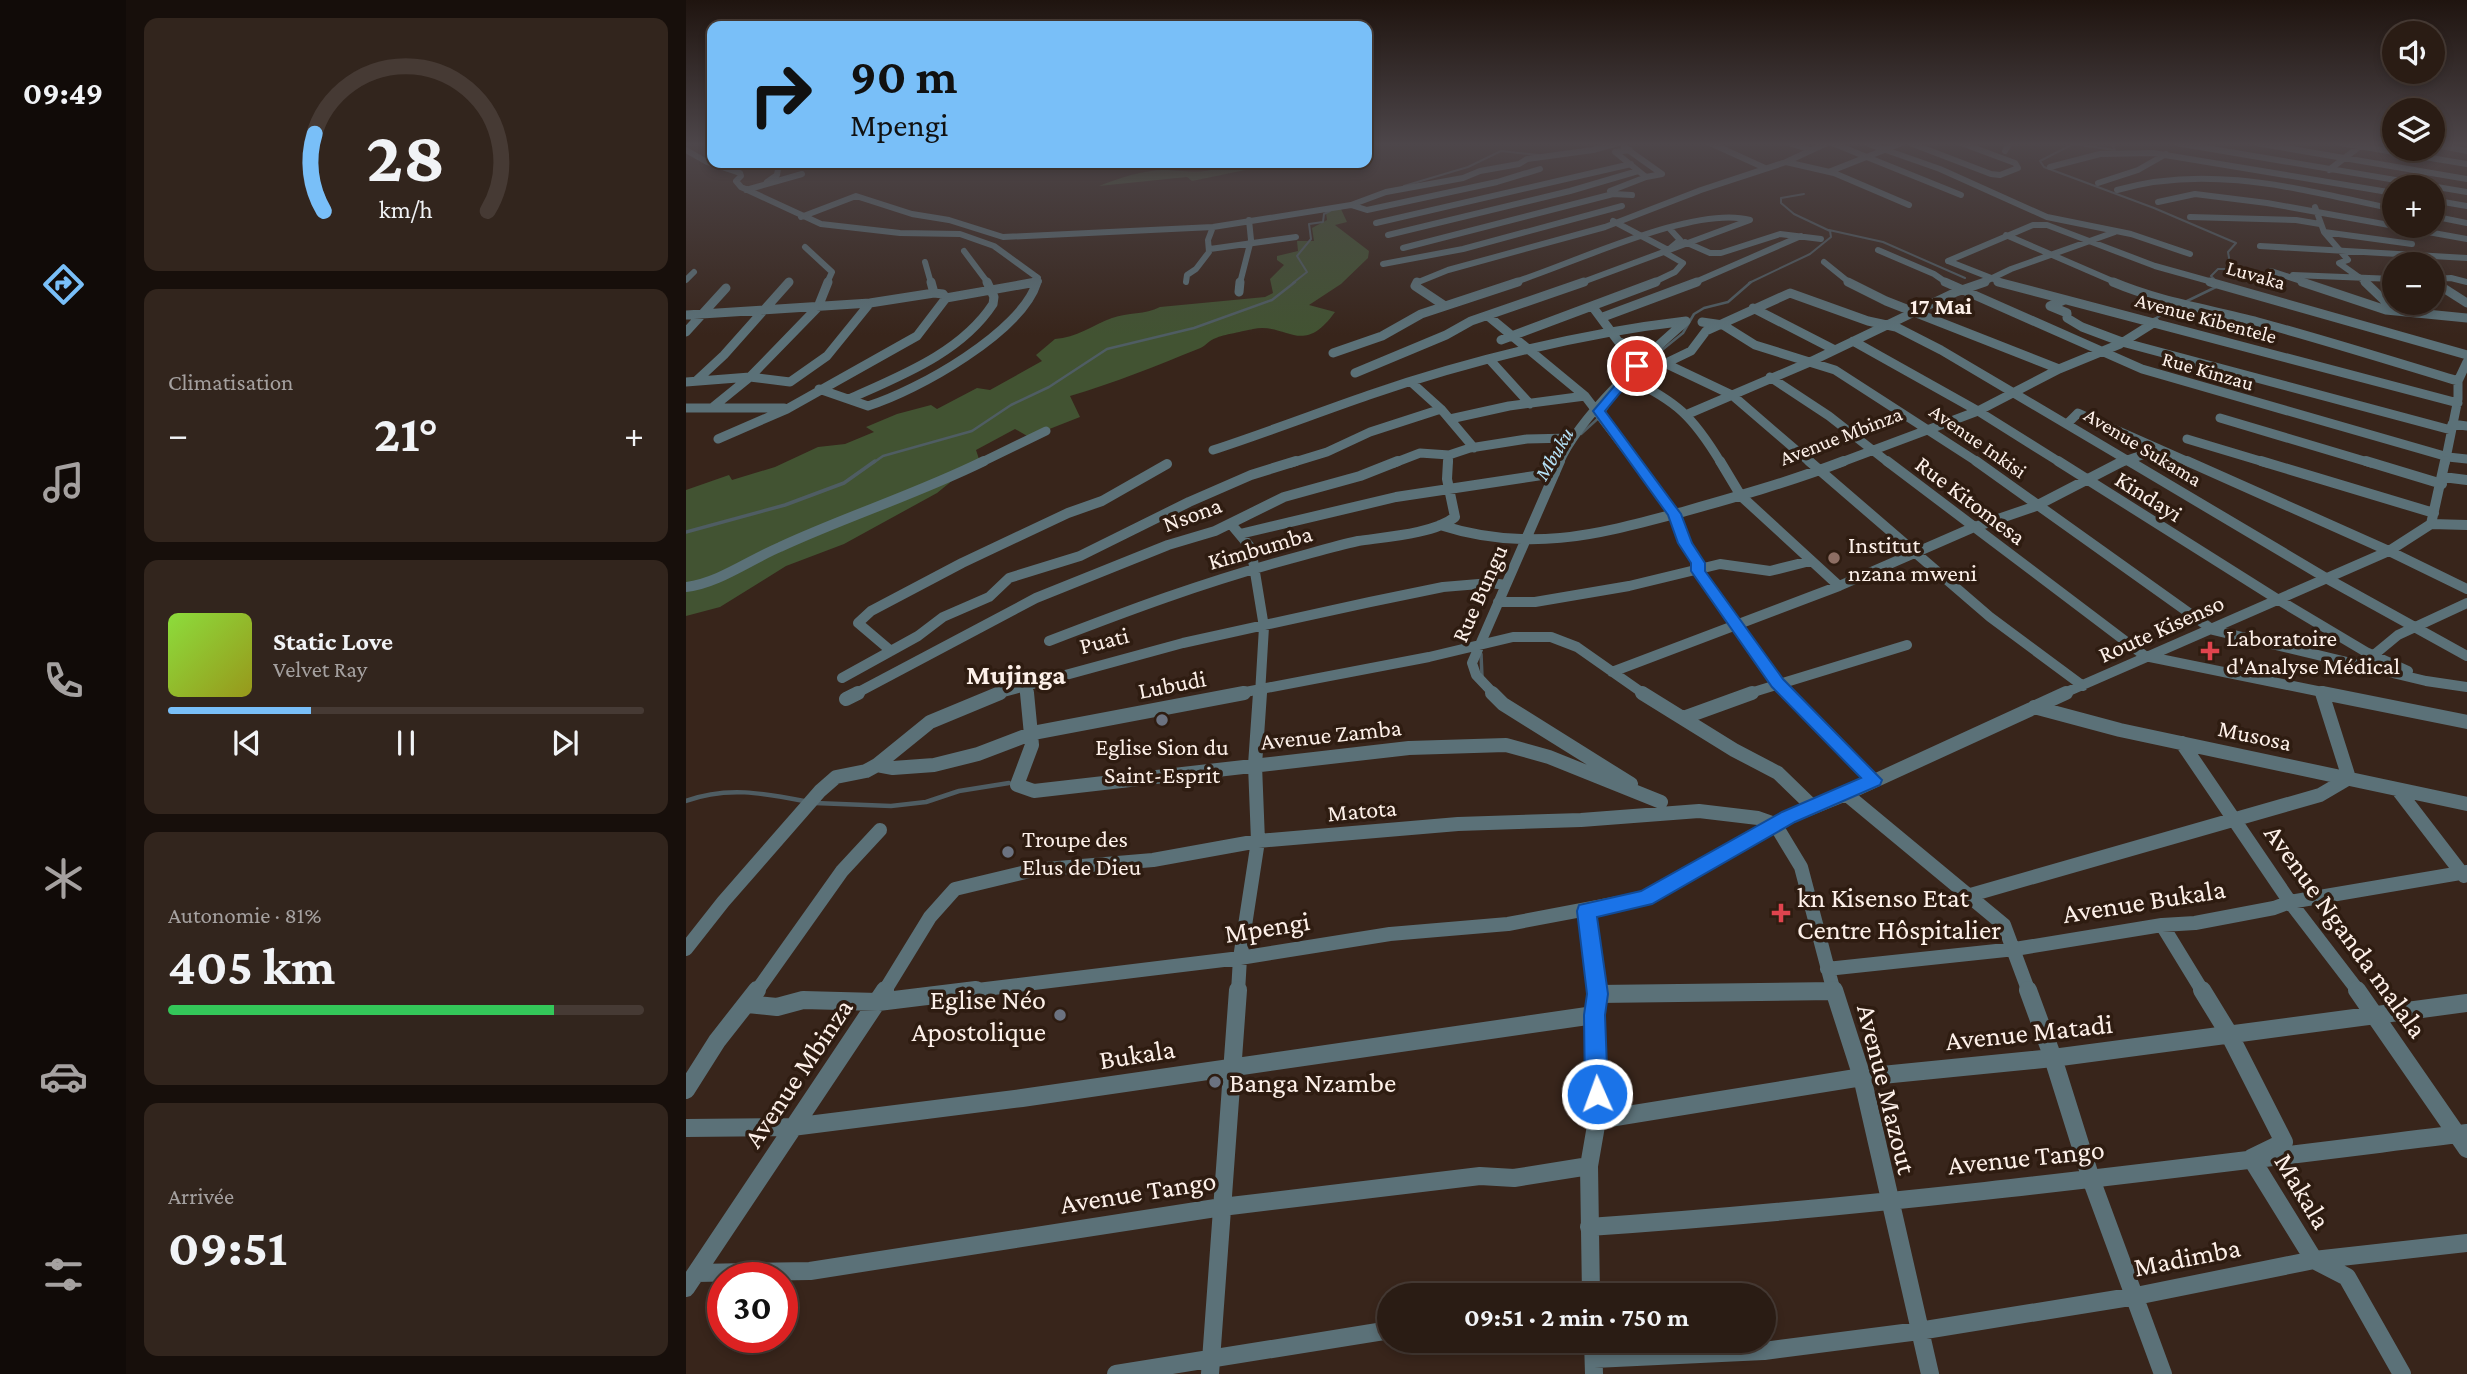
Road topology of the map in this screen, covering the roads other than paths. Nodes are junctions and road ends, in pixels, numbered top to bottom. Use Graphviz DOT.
graph roads {
  1 [pos="781,207"];
  2 [pos="827,207"];
  3 [pos="891,207"];
  4 [pos="1329,207"];
  5 [pos="1356,207"];
  6 [pos="1383,207"];
  7 [pos="1443,207"];
  8 [pos="1502,207"];
  9 [pos="1559,207"];
  10 [pos="1588,207"];
  11 [pos="1617,207"];
  12 [pos="1660,207"];
  13 [pos="2025,207"];
  14 [pos="2285,207"];
  15 [pos="2316,207"];
  16 [pos="1596,212"];
  17 [pos="2318,212"];
  18 [pos="1740,216"];
  19 [pos="801,217"];
  20 [pos="2190,217"];
  21 [pos="2445,219"];
  22 [pos="1249,220"];
  23 [pos="1443,221"];
  24 [pos="1376,223"];
  25 [pos="1617,223"];
  26 [pos="2467,223"];
  27 [pos="2382,224"];
  28 [pos="1213,227"];
  29 [pos="1669,228"];
  30 [pos="2322,228"];
  31 [pos="1462,232"];
  32 [pos="2115,232"];
  33 [pos="998,234"];
  34 [pos="2006,234"];
  35 [pos="1388,235"];
  36 [pos="2445,235"];
  37 [pos="963,236"];
  38 [pos="1801,236"];
  39 [pos="1296,237"];
  40 [pos="1644,237"];
  41 [pos="2411,238"];
  42 [pos="1821,239"];
  43 [pos="2467,239"];
  44 [pos="982,242"];
  45 [pos="1685,242"];
  46 [pos="1250,243"];
  47 [pos="2092,243"];
  48 [pos="2412,244"];
  49 [pos="1474,245"];
  50 [pos="2260,246"];
  51 [pos="805,247"];
  52 [pos="1403,248"];
  53 [pos="1210,249"];
  54 [pos="1878,250"];
  55 [pos="2338,250"];
  56 [pos="964,251"];
  57 [pos="1666,251"];
  58 [pos="2407,252"];
  59 [pos="2190,254"];
  60 [pos="2382,254"];
  61 [pos="2055,256"];
  62 [pos="2445,257"];
  63 [pos="2467,258"];
  64 [pos="925,262"];
  65 [pos="1824,262"];
  66 [pos="1383,264"];
  67 [pos="2271,271"];
  68 [pos="690,272"];
  69 [pos="2286,275"];
  70 [pos="2360,277"];
  71 [pos="2382,278"];
  72 [pos="2445,278"];
  73 [pos="1993,279"];
  74 [pos="686,280"];
  75 [pos="1039,281"];
  76 [pos="789,282"];
  77 [pos="1186,282"];
  78 [pos="2467,282"];
  79 [pos="726,288"];
  80 [pos="2445,288"];
  81 [pos="990,290"];
  82 [pos="1966,291"];
  83 [pos="1239,292"];
  84 [pos="934,293"];
  85 [pos="946,298"];
  86 [pos="2382,298"];
  87 [pos="2064,300"];
  88 [pos="870,303"];
  89 [pos="2467,303"];
  90 [pos="1445,306"];
  91 [pos="1592,306"];
  92 [pos="818,307"];
  93 [pos="1753,308"];
  94 [pos="2382,309"];
  95 [pos="761,312"];
  96 [pos="1915,313"];
  97 [pos="703,314"];
  98 [pos="686,315"];
  99 [pos="2437,315"];
  100 [pos="1488,316"];
  101 [pos="1603,317"];
  102 [pos="2467,318"];
  103 [pos="2156,322"];
  104 [pos="1702,323"];
  105 [pos="1723,325"];
  106 [pos="1889,325"];
  107 [pos="686,332"];
  108 [pos="1608,334"];
  109 [pos="1513,335"];
  110 [pos="1501,340"];
  111 [pos="1853,341"];
  112 [pos="2122,342"];
  113 [pos="1833,349"];
  114 [pos="1530,350"];
  115 [pos="1333,352"];
  116 [pos="2101,352"];
  117 [pos="1647,355"];
  118 [pos="2467,355"];
  119 [pos="1490,360"];
  120 [pos="1812,361"];
  121 [pos="2467,362"];
  122 [pos="1664,364"];
  123 [pos="2059,369"];
  124 [pos="1355,373"];
  125 [pos="750,377"];
  126 [pos="1627,377"];
  127 [pos="1770,377"];
  128 [pos="691,381"];
  129 [pos="2458,381"];
  130 [pos="1412,382"];
  131 [pos="819,389"];
  132 [pos="2015,393"];
  133 [pos="1732,395"];
  134 [pos="1585,396"];
  135 [pos="2462,396"];
  136 [pos="849,399"];
  137 [pos="1531,404"];
  138 [pos="713,407"];
  139 [pos="686,408"];
  140 [pos="787,409"];
  141 [pos="1441,409"];
  142 [pos="1598,411"];
  143 [pos="1978,411"];
  144 [pos="1689,414"];
  145 [pos="2220,418"];
  146 [pos="1450,419"];
  147 [pos="2067,425"];
  148 [pos="2467,426"];
  149 [pos="2452,427"];
  150 [pos="1927,429"];
  151 [pos="1046,431"];
  152 [pos="1572,438"];
  153 [pos="718,439"];
  154 [pos="2187,439"];
  155 [pos="1474,448"];
  156 [pos="2159,449"];
  157 [pos="1213,450"];
  158 [pos="1873,450"];
  159 [pos="1449,455"];
  160 [pos="2448,457"];
  161 [pos="2467,459"];
  162 [pos="2125,460"];
  163 [pos="1167,464"];
  164 [pos="1818,471"];
  165 [pos="1555,472"];
  166 [pos="2085,480"];
  167 [pos="2442,480"];
  168 [pos="2467,480"];
  169 [pos="1448,486"];
  170 [pos="1741,496"];
  171 [pos="2036,506"];
  172 [pos="1674,514"];
  173 [pos="2432,518"];
  174 [pos="1440,525"];
  175 [pos="2467,525"];
  176 [pos="1972,528"];
  177 [pos="1235,529"];
  178 [pos="1530,540"];
  179 [pos="2389,551"];
  180 [pos="1916,554"];
  181 [pos="1810,561"];
  182 [pos="1256,569"];
  183 [pos="1698,571"];
  184 [pos="2326,578"];
  185 [pos="1506,585"];
  186 [pos="1839,586"];
  187 [pos="686,587"];
  188 [pos="2467,589"];
  189 [pos="2277,599"];
  190 [pos="1498,602"];
  191 [pos="2467,603"];
  192 [pos="1735,624"];
  193 [pos="1264,627"];
  194 [pos="2418,628"];
  195 [pos="2213,630"];
  196 [pos="1049,641"];
  197 [pos="1484,643"];
  198 [pos="1908,645"];
  199 [pos="891,651"];
  200 [pos="2375,654"];
  201 [pos="2146,656"];
  202 [pos="2467,656"];
  203 [pos="1612,672"];
  204 [pos="842,678"];
  205 [pos="2426,681"];
  206 [pos="1778,683"];
  207 [pos="1026,684"];
  208 [pos="2083,686"];
  209 [pos="2467,687"];
  210 [pos="1262,688"];
  211 [pos="2322,691"];
  212 [pos="846,699"];
  213 [pos="2034,707"];
  214 [pos="1683,718"];
  215 [pos="2467,722"];
  216 [pos="1033,733"];
  217 [pos="2182,743"];
  218 [pos="877,765"];
  219 [pos="1255,765"];
  220 [pos="2349,778"];
  221 [pos="1874,780"];
  222 [pos="2398,790"];
  223 [pos="1846,794"];
  224 [pos="1661,803"];
  225 [pos="2467,804"];
  226 [pos="1813,807"];
  227 [pos="1699,811"];
  228 [pos="2233,818"];
  229 [pos="1775,824"];
  230 [pos="880,830"];
  231 [pos="1258,841"];
  232 [pos="2465,875"];
  233 [pos="955,890"];
  234 [pos="1967,896"];
  235 [pos="2290,902"];
  236 [pos="1586,911"];
  237 [pos="2162,925"];
  238 [pos="686,949"];
  239 [pos="2015,949"];
  240 [pos="1240,958"];
  241 [pos="1826,969"];
  242 [pos="1834,991"];
  243 [pos="1598,994"];
  244 [pos="878,1002"];
  245 [pos="2467,1003"];
  246 [pos="748,1004"];
  247 [pos="1594,1015"];
  248 [pos="2377,1016"];
  249 [pos="2229,1034"];
  250 [pos="2053,1058"];
  251 [pos="1233,1065"];
  252 [pos="1862,1077"];
  253 [pos="686,1090"];
  254 [pos="1597,1120"];
  255 [pos="792,1127"];
  256 [pos="686,1128"];
  257 [pos="2463,1139"];
  258 [pos="2251,1158"];
  259 [pos="1589,1166"];
  260 [pos="2091,1179"];
  261 [pos="1888,1199"];
  262 [pos="1222,1207"];
  263 [pos="1589,1227"];
  264 [pos="2467,1243"];
  265 [pos="2314,1260"];
  266 [pos="691,1281"];
  267 [pos="1591,1283"];
  268 [pos="2136,1296"];
  269 [pos="1919,1331"];
  270 [pos="1377,1333"];
  271 [pos="1594,1358"];
  272 [pos="1210,1367"];
  273 [pos="1116,1374"];
  274 [pos="1930,1374"];
  275 [pos="2163,1374"];
  276 [pos="2402,1374"];
  1 -- 19 [label="street"];
  2 -- 19 [label="street"];
  3 -- 33 [label="street"];
  4 -- 22 [label="street"];
  5 -- 6 [label="street"];
  7 -- 24 [label="street"];
  8 -- 23 [label="street"];
  9 -- 31 [label="street"];
  10 -- 16 [label="street"];
  11 -- 16 [label="street"];
  12 -- 25 [label="street"];
  13 -- 32 [label="street"];
  14 -- 17 [label="street"];
  15 -- 17 [label="street"];
  16 -- 25 [label="street"];
  16 -- 49 [label="street"];
  17 -- 27 [label="street"];
  17 -- 30 [label="street"];
  18 -- 29 [label="street"];
  18 -- 45 [label="street"];
  19 -- 37 [label="street"];
  20 -- 30 [label="street"];
  21 -- 26 [label="street"];
  22 -- 28 [label="street"];
  22 -- 46 [label="street"];
  23 -- 31 [label="street"];
  23 -- 35 [label="street"];
  25 -- 40 [label="street"];
  25 -- 90 [label="street"];
  28 -- 33 [label="street"];
  28 -- 53 [label="street"];
  29 -- 40 [label="street"];
  29 -- 57 [label="street"];
  30 -- 48 [label="street"];
  30 -- 55 [label="street"];
  31 -- 49 [label="street"];
  31 -- 52 [label="street"];
  32 -- 47 [label="street"];
  32 -- 59 [label="street"];
  33 -- 37 [label="street"];
  33 -- 44 [label="street"];
  34 -- 47 [label="street, Luvaka"];
  34 -- 61 [label="street"];
  34 -- 73 [label="street, Avenue Kibentele"];
  36 -- 43 [label="street"];
  37 -- 44 [label="street"];
  38 -- 42 [label="street"];
  38 -- 45 [label="street"];
  38 -- 101 [label="street"];
  39 -- 46 [label="street"];
  40 -- 57 [label="street"];
  40 -- 90 [label="street"];
  41 -- 48 [label="street"];
  44 -- 75 [label="street"];
  45 -- 57 [label="street"];
  46 -- 53 [label="street"];
  46 -- 83 [label="street"];
  47 -- 61 [label="street"];
  47 -- 118 [label="street, Luvaka"];
  48 -- 58 [label="street"];
  49 -- 66 [label="street"];
  50 -- 55 [label="street"];
  51 -- 92 [label="street"];
  53 -- 77 [label="street"];
  54 -- 82 [label="street, Rue Kinzau"];
  55 -- 60 [label="street"];
  55 -- 70 [label="street"];
  56 -- 81 [label="street"];
  57 -- 91 [label="street"];
  57 -- 100 [label="street"];
  61 -- 73 [label="street"];
  61 -- 129 [label="street"];
  62 -- 63 [label="street"];
  64 -- 84 [label="street"];
  65 -- 96 [label="street"];
  67 -- 69 [label="street"];
  68 -- 74 [label="street"];
  69 -- 70 [label="street"];
  69 -- 94 [label="street"];
  70 -- 71 [label="street"];
  70 -- 86 [label="street"];
  72 -- 78 [label="street"];
  73 -- 82 [label="street"];
  73 -- 87 [label="street, Avenue Kibentele"];
  75 -- 81 [label="street"];
  75 -- 136 [label="street"];
  76 -- 95 [label="street"];
  79 -- 97 [label="street"];
  80 -- 89 [label="street"];
  81 -- 85 [label="street"];
  81 -- 136 [label="street"];
  82 -- 96 [label="street"];
  82 -- 116 [label="street, Rue Kinzau"];
  84 -- 85 [label="street"];
  84 -- 88 [label="street"];
  85 -- 131 [label="street"];
  87 -- 103 [label="street, Avenue Kibentele"];
  87 -- 112 [label="street"];
  88 -- 92 [label="street"];
  88 -- 125 [label="street"];
  90 -- 115 [label="street"];
  91 -- 101 [label="street"];
  91 -- 109 [label="street"];
  92 -- 95 [label="street"];
  92 -- 125 [label="street"];
  93 -- 105 [label="street"];
  93 -- 106 [label="street, Avenue Sukama"];
  93 -- 113 [label="street"];
  95 -- 97 [label="street"];
  95 -- 128 [label="street"];
  96 -- 106 [label="street"];
  96 -- 123 [label="street"];
  97 -- 98 [label="street"];
  97 -- 107 [label="street"];
  99 -- 102 [label="street"];
  100 -- 109 [label="street"];
  100 -- 124 [label="street"];
  101 -- 108 [label="street"];
  103 -- 112 [label="street, Avenue Mbinza"];
  103 -- 135 [label="street, Avenue Kibentele"];
  104 -- 105 [label="street, Avenue Inkisi"];
  105 -- 120 [label="street, Avenue Inkisi"];
  105 -- 122 [label="street"];
  106 -- 111 [label="street"];
  106 -- 132 [label="street, Avenue Sukama"];
  108 -- 114 [label="street"];
  108 -- 117 [label="street"];
  108 -- 117 [label="street, Rue Bungu"];
  109 -- 110 [label="street"];
  109 -- 114 [label="street"];
  111 -- 113 [label="street"];
  111 -- 143 [label="street, Kindayi"];
  112 -- 116 [label="street, Avenue Mbinza"];
  112 -- 149 [label="street"];
  113 -- 120 [label="street"];
  114 -- 119 [label="street"];
  114 -- 134 [label="street"];
  116 -- 123 [label="street, Avenue Mbinza"];
  116 -- 160 [label="street, Rue Kinzau"];
  117 -- 122 [label="street"];
  117 -- 126 [label="street, Rue Bungu"];
  119 -- 130 [label="street"];
  119 -- 137 [label="street"];
  120 -- 127 [label="street"];
  120 -- 150 [label="street, Avenue Inkisi"];
  121 -- 129 [label="street"];
  122 -- 133 [label="street"];
  123 -- 132 [label="street, Avenue Mbinza"];
  125 -- 128 [label="street"];
  125 -- 138 [label="street"];
  126 -- 142 [label="street, Rue Bungu"];
  126 -- 144 [label="street"];
  127 -- 133 [label="street"];
  127 -- 158 [label="street, Rue Kitomesa"];
  129 -- 135 [label="street"];
  130 -- 141 [label="street"];
  130 -- 157 [label="street"];
  131 -- 136 [label="street"];
  131 -- 140 [label="street"];
  132 -- 143 [label="street, Avenue Mbinza"];
  132 -- 147 [label="street, Avenue Sukama"];
  133 -- 144 [label="street"];
  133 -- 164 [label="street"];
  134 -- 137 [label="street"];
  134 -- 142 [label="street"];
  135 -- 149 [label="street"];
  137 -- 146 [label="street"];
  138 -- 139 [label="street"];
  138 -- 140 [label="street"];
  140 -- 153 [label="street"];
  141 -- 146 [label="street"];
  141 -- 199 [label="street"];
  142 -- 152 [label="street, Rue Bungu"];
  142 -- 172 [label="street"];
  143 -- 150 [label="street, Avenue Mbinza"];
  143 -- 166 [label="street, Kindayi"];
  144 -- 170 [label="street"];
  145 -- 167 [label="street"];
  146 -- 155 [label="street"];
  147 -- 156 [label="street"];
  147 -- 162 [label="street, Avenue Sukama"];
  148 -- 149 [label="street"];
  149 -- 160 [label="street"];
  150 -- 158 [label="street, Avenue Mbinza"];
  150 -- 171 [label="street, Avenue Inkisi"];
  151 -- 187 [label="street"];
  152 -- 155 [label="street, Nsona"];
  152 -- 165 [label="street, Rue Bungu"];
  154 -- 173 [label="street"];
  155 -- 159 [label="street, Nsona"];
  156 -- 162 [label="street"];
  156 -- 179 [label="street"];
  158 -- 164 [label="street, Avenue Mbinza"];
  158 -- 176 [label="street, Rue Kitomesa"];
  159 -- 169 [label="street"];
  159 -- 177 [label="street, Nsona"];
  160 -- 161 [label="street, Rue Kinzau"];
  160 -- 167 [label="street"];
  162 -- 166 [label="street"];
  162 -- 184 [label="street, Avenue Sukama"];
  163 -- 199 [label="street"];
  164 -- 170 [label="street, Avenue Mbinza"];
  164 -- 180 [label="street"];
  165 -- 169 [label="street"];
  165 -- 178 [label="street, Rue Bungu"];
  166 -- 171 [label="street"];
  166 -- 189 [label="street, Kindayi"];
  167 -- 168 [label="street"];
  167 -- 173 [label="street"];
  169 -- 174 [label="street"];
  169 -- 177 [label="street"];
  170 -- 172 [label="street, Avenue Mbinza"];
  170 -- 181 [label="street"];
  171 -- 176 [label="street"];
  171 -- 195 [label="street, Avenue Inkisi"];
  172 -- 178 [label="street, Avenue Mbinza"];
  172 -- 183 [label="street"];
  173 -- 175 [label="street"];
  173 -- 179 [label="street, Route Kisenso"];
  174 -- 178 [label="street, Avenue Mbinza"];
  174 -- 182 [label="street, Kimbumba"];
  176 -- 180 [label="street"];
  176 -- 201 [label="street, Rue Kitomesa"];
  177 -- 182 [label="street"];
  177 -- 212 [label="street, Nsona"];
  178 -- 185 [label="street, Rue Bungu"];
  179 -- 184 [label="street, Route Kisenso"];
  179 -- 188 [label="street"];
  180 -- 186 [label="street"];
  180 -- 208 [label="street"];
  181 -- 183 [label="street"];
  181 -- 186 [label="street"];
  182 -- 193 [label="street"];
  182 -- 196 [label="street, Kimbumba"];
  183 -- 190 [label="street"];
  183 -- 192 [label="street"];
  184 -- 189 [label="street, Route Kisenso"];
  184 -- 194 [label="street, Avenue Sukama"];
  185 -- 190 [label="street, Rue Bungu"];
  185 -- 193 [label="street, Puati"];
  186 -- 192 [label="street"];
  189 -- 195 [label="street, Route Kisenso"];
  189 -- 200 [label="street, Kindayi"];
  190 -- 197 [label="street, Rue Bungu"];
  191 -- 194 [label="street"];
  192 -- 203 [label="street"];
  192 -- 206 [label="street"];
  193 -- 207 [label="street, Puati"];
  193 -- 210 [label="street"];
  194 -- 200 [label="street"];
  194 -- 202 [label="street, Avenue Sukama"];
  195 -- 201 [label="street, Route Kisenso"];
  195 -- 205 [label="street"];
  197 -- 203 [label="street, Lubudi"];
  197 -- 210 [label="street, Lubudi"];
  197 -- 224 [label="street, Rue Bungu"];
  198 -- 206 [label="street"];
  199 -- 204 [label="street"];
  200 -- 205 [label="street, Kindayi"];
  201 -- 208 [label="street, Route Kisenso"];
  201 -- 211 [label="street"];
  203 -- 214 [label="street, Lubudi"];
  205 -- 209 [label="street"];
  206 -- 214 [label="street"];
  206 -- 221 [label="street"];
  207 -- 216 [label="street"];
  207 -- 218 [label="street, Puati"];
  208 -- 213 [label="street, Route Kisenso"];
  210 -- 216 [label="street, Lubudi"];
  210 -- 219 [label="street"];
  211 -- 215 [label="street"];
  211 -- 220 [label="street"];
  213 -- 217 [label="street, Musosa"];
  213 -- 221 [label="street, Route Kisenso"];
  214 -- 226 [label="street, Lubudi"];
  216 -- 218 [label="street, Lubudi"];
  216 -- 219 [label="street, Avenue Zamba"];
  217 -- 220 [label="street, Musosa"];
  217 -- 228 [label="street, Avenue Nganda malala"];
  218 -- 238 [label="street, Puati"];
  219 -- 224 [label="street, Avenue Zamba"];
  219 -- 231 [label="street"];
  220 -- 222 [label="street, Musosa"];
  220 -- 228 [label="street"];
  221 -- 223 [label="street, Route Kisenso"];
  222 -- 225 [label="street, Musosa"];
  222 -- 232 [label="street"];
  223 -- 226 [label="street, Route Kisenso"];
  223 -- 234 [label="street"];
  224 -- 227 [label="street, Rue Bungu"];
  226 -- 229 [label="street, Route Kisenso"];
  227 -- 229 [label="street, Matota"];
  227 -- 231 [label="street, Matota"];
  228 -- 234 [label="street"];
  228 -- 235 [label="street, Avenue Nganda malala"];
  229 -- 236 [label="street, Mpengi"];
  229 -- 241 [label="street, Avenue Mazout"];
  230 -- 246 [label="street"];
  231 -- 233 [label="street, Matota"];
  231 -- 240 [label="street"];
  232 -- 235 [label="street, Avenue Bukala"];
  233 -- 244 [label="street, Avenue Mbinza"];
  234 -- 239 [label="street"];
  235 -- 237 [label="street, Avenue Bukala"];
  235 -- 248 [label="street, Avenue Nganda malala"];
  236 -- 240 [label="street, Mpengi"];
  236 -- 243 [label="street"];
  237 -- 239 [label="street, Avenue Bukala"];
  237 -- 249 [label="street, Makala"];
  239 -- 241 [label="street, Avenue Bukala"];
  239 -- 250 [label="street"];
  240 -- 244 [label="street, Mpengi"];
  240 -- 251 [label="street"];
  241 -- 242 [label="street, Avenue Mazout"];
  242 -- 243 [label="street"];
  242 -- 252 [label="street, Avenue Mazout"];
  243 -- 247 [label="street"];
  244 -- 246 [label="street, Mpengi"];
  244 -- 255 [label="street, Avenue Mbinza"];
  245 -- 248 [label="street, Avenue Matadi"];
  246 -- 253 [label="street"];
  247 -- 251 [label="street, Bukala"];
  247 -- 254 [label="street"];
  248 -- 249 [label="street, Avenue Matadi"];
  248 -- 257 [label="street, Avenue Nganda malala"];
  249 -- 250 [label="street, Avenue Matadi"];
  249 -- 258 [label="street, Makala"];
  250 -- 252 [label="street, Avenue Matadi"];
  250 -- 260 [label="street"];
  251 -- 255 [label="street, Bukala"];
  251 -- 262 [label="street"];
  252 -- 254 [label="street, Avenue Matadi"];
  252 -- 261 [label="street, Avenue Mazout"];
  254 -- 259 [label="street"];
  255 -- 256 [label="street, Bukala"];
  255 -- 266 [label="street, Avenue Mbinza"];
  257 -- 258 [label="street, Avenue Tango"];
  258 -- 260 [label="street, Avenue Tango"];
  258 -- 265 [label="street, Makala"];
  259 -- 262 [label="street, Avenue Tango"];
  259 -- 263 [label="street"];
  260 -- 261 [label="street, Avenue Tango"];
  260 -- 268 [label="street"];
  261 -- 263 [label="street, Avenue Tango"];
  261 -- 269 [label="street, Avenue Mazout"];
  262 -- 266 [label="street, Avenue Tango"];
  262 -- 272 [label="street"];
  263 -- 267 [label="street"];
  264 -- 265 [label="street, Madimba"];
  265 -- 268 [label="street, Madimba"];
  265 -- 276 [label="street, Makala"];
  268 -- 269 [label="street, Madimba"];
  268 -- 275 [label="street"];
  269 -- 271 [label="street, Madimba"];
  269 -- 274 [label="street, Avenue Mazout"];
  270 -- 272 [label="street"];
  272 -- 273 [label="street"];
}
